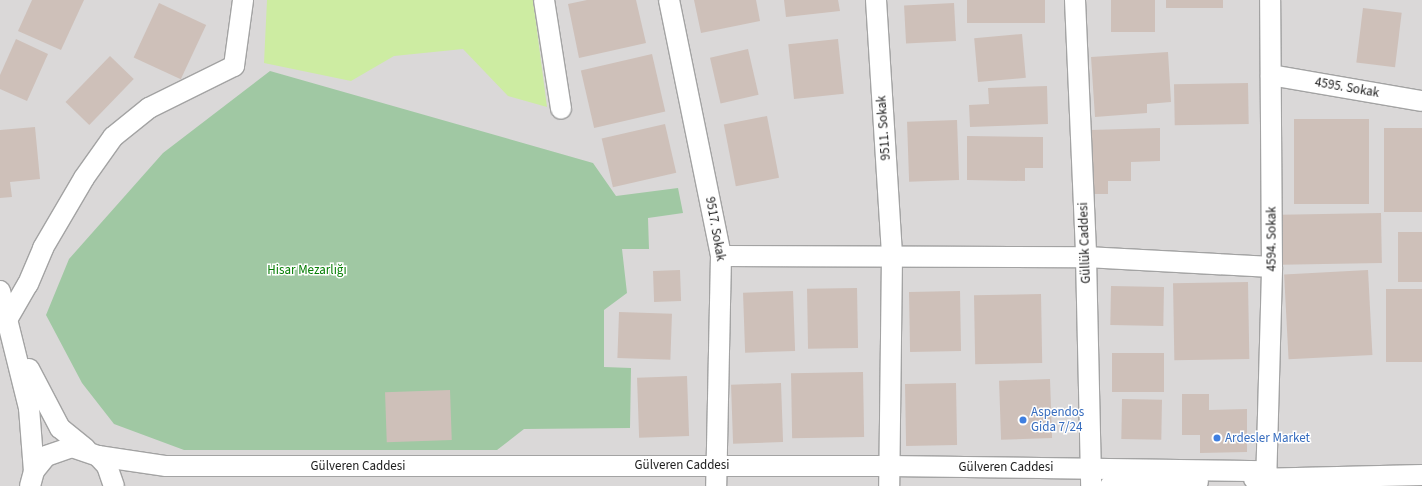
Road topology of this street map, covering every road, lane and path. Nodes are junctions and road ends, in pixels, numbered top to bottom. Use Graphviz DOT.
graph roads {
  1 [pos="243,0"];
  2 [pos="544,0"];
  3 [pos="669,0"];
  4 [pos="876,0"];
  5 [pos="1075,0"];
  6 [pos="1270,0"];
  7 [pos="1271,75"];
  8 [pos="1422,100"];
  9 [pos="561,109"];
  10 [pos="722,256"];
  11 [pos="892,256"];
  12 [pos="1086,257"];
  13 [pos="1272,267"];
  14 [pos="0,291"];
  15 [pos="8,318"];
  16 [pos="15,343"];
  17 [pos="92,452"];
  18 [pos="717,465"];
  19 [pos="889,466"];
  20 [pos="1422,475"];
  21 [pos="1091,477"];
  22 [pos="32,478"];
  23 [pos="1266,478"];
  24 [pos="114,486"];
  25 [pos="716,486"];
  26 [pos="889,486"];
  27 [pos="1110,486"];
  1 -- 15 [label="street"];
  2 -- 9 [label="street"];
  3 -- 10 [label="street, 9517. Sokak"];
  4 -- 11 [label="street, 9511. Sokak"];
  5 -- 12 [label="street, Güllük Caddesi"];
  6 -- 7 [label="street, 4594. Sokak"];
  7 -- 8 [label="street, 4595. Sokak"];
  7 -- 13 [label="street, 4594. Sokak"];
  10 -- 11 [label="street"];
  10 -- 18 [label="street, 9517. Sokak"];
  11 -- 12 [label="street"];
  11 -- 19 [label="street, 9511. Sokak"];
  12 -- 13 [label="street"];
  12 -- 21 [label="street, Güllük Caddesi"];
  13 -- 23 [label="street, 4594. Sokak"];
  14 -- 15 [label="street"];
  15 -- 16 [label="street"];
  16 -- 17 [label="street"];
  16 -- 22 [label="street"];
  17 -- 18 [label="street, Gülveren Caddesi"];
  17 -- 22 [label="street, Gülveren Caddesi"];
  17 -- 24 [label="street"];
  18 -- 19 [label="street, Gülveren Caddesi"];
  18 -- 25 [label="street, 9517. Sokak"];
  19 -- 21 [label="street, Gülveren Caddesi"];
  19 -- 26 [label="street, 9511. Sokak"];
  20 -- 23 [label="street, Gülveren Caddesi"];
  21 -- 23 [label="street, Gülveren Caddesi"];
  23 -- 27 [label="street, Gülveren Caddesi"];
}
